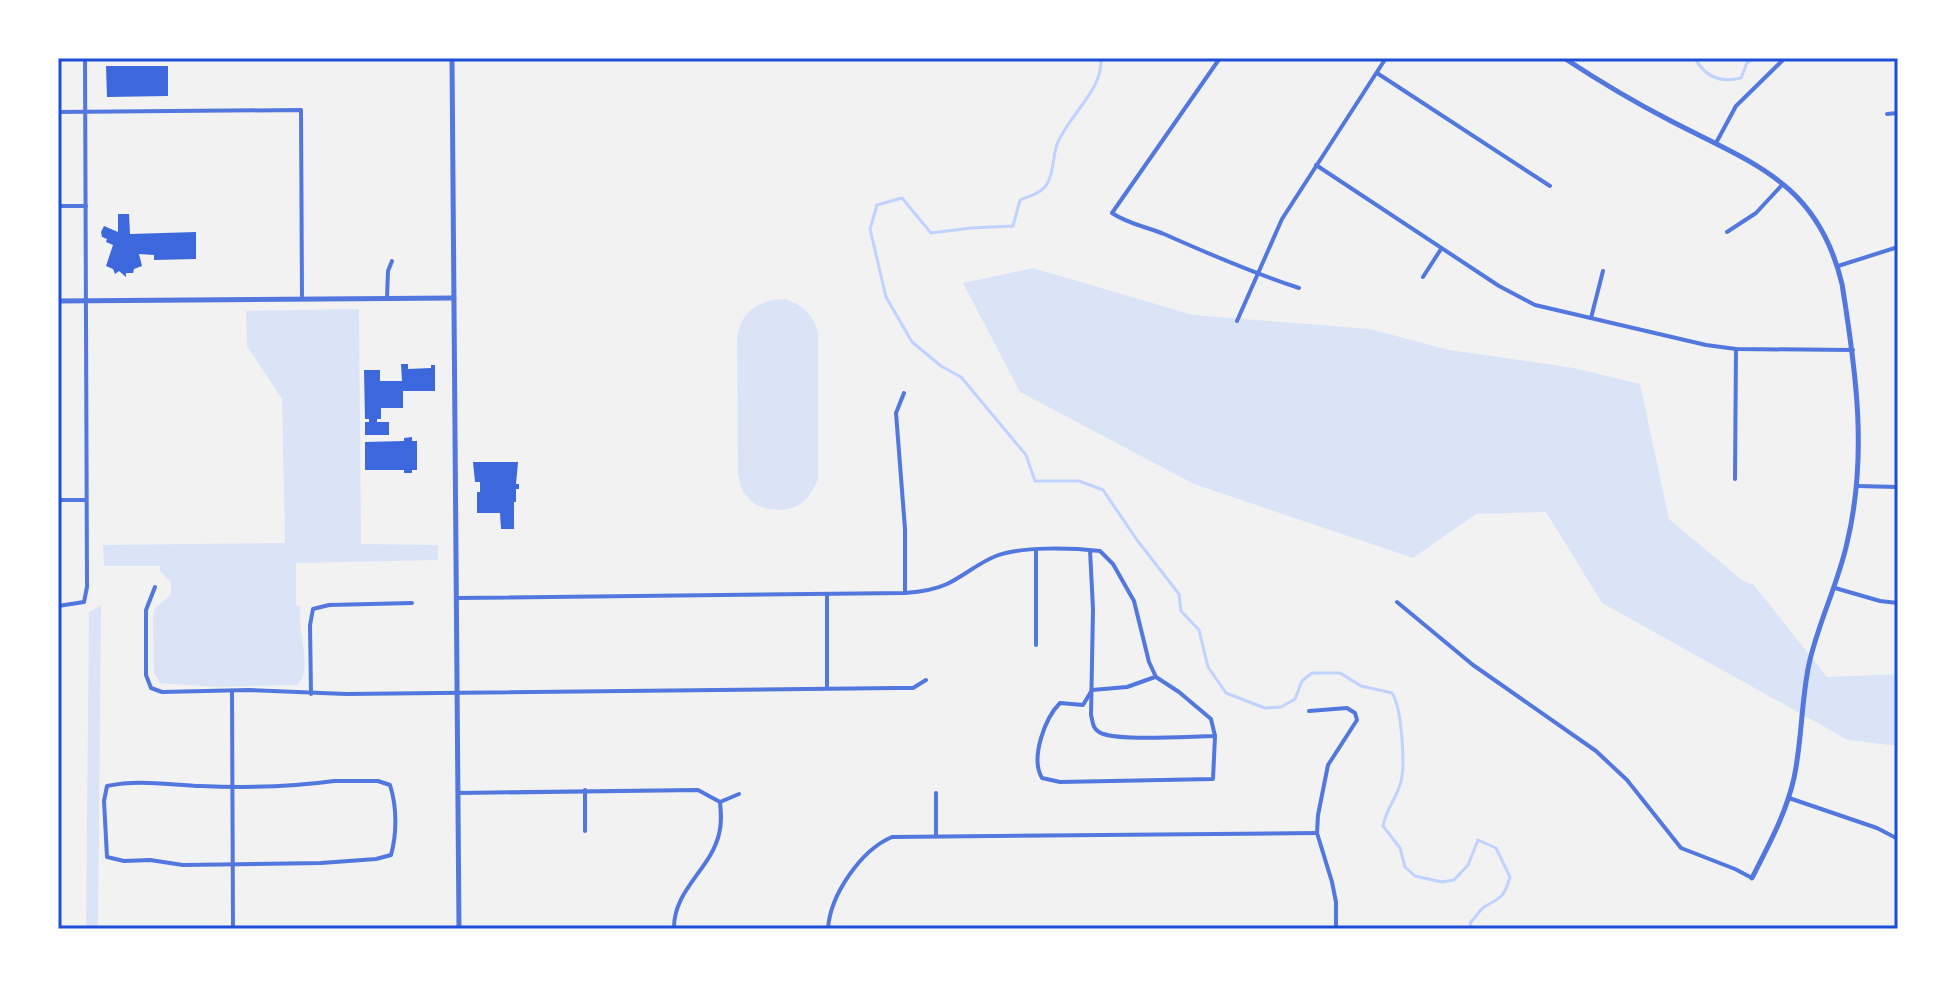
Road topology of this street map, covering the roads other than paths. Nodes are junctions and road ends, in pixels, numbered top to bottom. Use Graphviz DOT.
graph roads {
  1 [pos="85,58"];
  2 [pos="452,58"];
  3 [pos="1220,58"];
  4 [pos="1386,58"];
  5 [pos="1564,58"];
  6 [pos="1785,58"];
  7 [pos="1377,73"];
  8 [pos="58,112"];
  9 [pos="86,112"];
  10 [pos="1898,113"];
  11 [pos="1887,114"];
  12 [pos="1716,143"];
  13 [pos="1316,165"];
  14 [pos="1784,183"];
  15 [pos="1550,186"];
  16 [pos="58,206"];
  17 [pos="86,206"];
  18 [pos="1727,232"];
  19 [pos="1898,247"];
  20 [pos="1441,249"];
  21 [pos="392,261"];
  22 [pos="1838,266"];
  23 [pos="1603,271"];
  24 [pos="1256,274"];
  25 [pos="1423,277"];
  26 [pos="1299,288"];
  27 [pos="302,298"];
  28 [pos="387,298"];
  29 [pos="454,298"];
  30 [pos="58,301"];
  31 [pos="86,301"];
  32 [pos="1591,318"];
  33 [pos="1237,321"];
  34 [pos="1736,349"];
  35 [pos="1853,350"];
  36 [pos="904,393"];
  37 [pos="1735,479"];
  38 [pos="1857,486"];
  39 [pos="1898,487"];
  40 [pos="58,500"];
  41 [pos="85,500"];
  42 [pos="1090,550"];
  43 [pos="1036,551"];
  44 [pos="155,587"];
  45 [pos="1835,588"];
  46 [pos="905,593"];
  47 [pos="827,595"];
  48 [pos="456,598"];
  49 [pos="1397,602"];
  50 [pos="412,603"];
  51 [pos="1898,603"];
  52 [pos="58,606"];
  53 [pos="1036,645"];
  54 [pos="1156,677"];
  55 [pos="926,680"];
  56 [pos="828,689"];
  57 [pos="1092,690"];
  58 [pos="232,691"];
  59 [pos="457,693"];
  60 [pos="311,694"];
  61 [pos="1309,711"];
  62 [pos="1215,736"];
  63 [pos="231,786"];
  64 [pos="585,790"];
  65 [pos="458,793"];
  66 [pos="936,793"];
  67 [pos="739,794"];
  68 [pos="1789,798"];
  69 [pos="720,802"];
  70 [pos="585,831"];
  71 [pos="1317,833"];
  72 [pos="936,836"];
  73 [pos="1898,839"];
  74 [pos="232,864"];
  75 [pos="1752,878"];
  76 [pos="233,929"];
  77 [pos="459,929"];
  78 [pos="674,929"];
  79 [pos="828,929"];
  80 [pos="1336,929"];
  1 -- 9 [label="street"];
  2 -- 29 [label="street"];
  3 -- 24 [label="street"];
  4 -- 7 [label="street"];
  5 -- 12 [label="street"];
  6 -- 12 [label="street"];
  7 -- 13 [label="street"];
  7 -- 15 [label="street"];
  8 -- 9 [label="street"];
  9 -- 17 [label="street"];
  9 -- 27 [label="street"];
  10 -- 11 [label="street"];
  12 -- 14 [label="street"];
  13 -- 20 [label="street"];
  13 -- 24 [label="street"];
  14 -- 18 [label="street"];
  14 -- 22 [label="street"];
  16 -- 17 [label="street"];
  17 -- 31 [label="street"];
  19 -- 22 [label="street"];
  20 -- 25 [label="street"];
  20 -- 32 [label="street"];
  21 -- 28 [label="street"];
  22 -- 35 [label="street"];
  23 -- 32 [label="street"];
  24 -- 26 [label="street"];
  24 -- 33 [label="street"];
  27 -- 28 [label="street"];
  27 -- 31 [label="street"];
  28 -- 29 [label="street"];
  29 -- 48 [label="street"];
  30 -- 31 [label="street"];
  31 -- 41 [label="street"];
  32 -- 34 [label="street"];
  34 -- 35 [label="street"];
  34 -- 37 [label="street"];
  35 -- 38 [label="street"];
  36 -- 46 [label="street"];
  38 -- 39 [label="street"];
  38 -- 45 [label="street"];
  40 -- 41 [label="street"];
  41 -- 52 [label="street"];
  42 -- 43 [label="street"];
  42 -- 54 [label="street"];
  42 -- 57 [label="street"];
  43 -- 46 [label="street"];
  43 -- 53 [label="street"];
  44 -- 58 [label="street"];
  45 -- 51 [label="street"];
  45 -- 68 [label="street"];
  46 -- 47 [label="street"];
  47 -- 48 [label="street"];
  47 -- 56 [label="street"];
  48 -- 59 [label="street"];
  49 -- 75 [label="street"];
  50 -- 60 [label="street"];
  54 -- 57 [label="street"];
  54 -- 62 [label="street"];
  55 -- 56 [label="street"];
  56 -- 59 [label="street"];
  57 -- 62 [label="street"];
  57 -- 62 [label="street"];
  58 -- 60 [label="street"];
  58 -- 63 [label="street"];
  59 -- 60 [label="street"];
  59 -- 65 [label="street"];
  61 -- 71 [label="street"];
  63 -- 74 [label="street"];
  63 -- 74 [label="street"];
  63 -- 74 [label="street"];
  64 -- 65 [label="street"];
  64 -- 69 [label="street"];
  64 -- 70 [label="street"];
  65 -- 77 [label="street"];
  66 -- 72 [label="street"];
  67 -- 69 [label="street"];
  68 -- 73 [label="street"];
  68 -- 75 [label="street"];
  69 -- 78 [label="street"];
  71 -- 72 [label="street"];
  71 -- 80 [label="street"];
  72 -- 79 [label="street"];
  74 -- 76 [label="street"];
}
